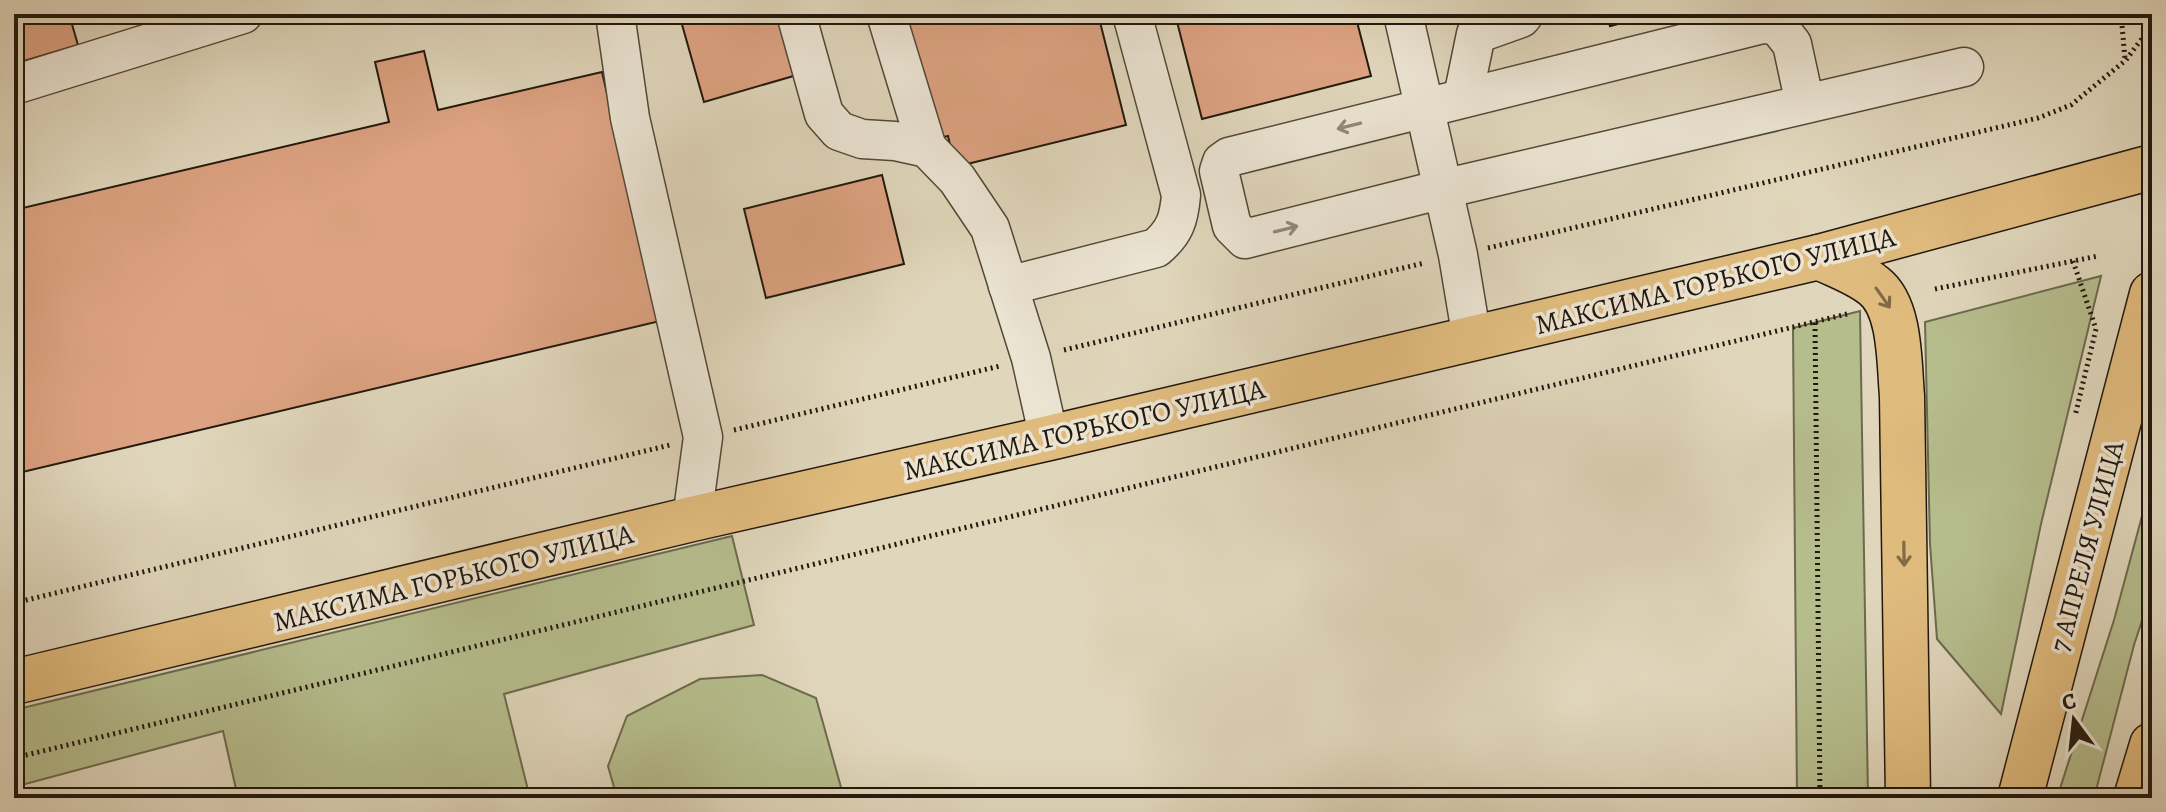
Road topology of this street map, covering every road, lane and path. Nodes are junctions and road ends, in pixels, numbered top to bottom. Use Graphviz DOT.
graph roads {
  1 [pos="243,14"];
  2 [pos="615,14"];
  3 [pos="796,14"];
  4 [pos="886,14"];
  5 [pos="1132,14"];
  6 [pos="1403,14"];
  7 [pos="1524,14"];
  8 [pos="2121,14"];
  9 [pos="1473,24"];
  10 [pos="2152,25"];
  11 [pos="2126,60"];
  12 [pos="1964,67"];
  13 [pos="14,85"];
  14 [pos="1463,97"];
  15 [pos="1805,104"];
  16 [pos="1424,107"];
  17 [pos="927,148"];
  18 [pos="2152,167"];
  19 [pos="1443,189"];
  20 [pos="1458,255"];
  21 [pos="2098,256"];
  22 [pos="1819,257"];
  23 [pos="2073,261"];
  24 [pos="1008,286"];
  25 [pos="1935,289"];
  26 [pos="2152,294"];
  27 [pos="1860,311"];
  28 [pos="1815,323"];
  29 [pos="1472,339"];
  30 [pos="1031,358"];
  31 [pos="2075,416"];
  32 [pos="703,437"];
  33 [pos="1049,438"];
  34 [pos="692,519"];
  35 [pos="14,603"];
  36 [pos="14,682"];
  37 [pos="2152,745"];
  38 [pos="14,758"];
  39 [pos="1820,798"];
  40 [pos="1908,798"];
  41 [pos="2020,798"];
  42 [pos="2136,798"];
  1 -- 13 [label="lane"];
  2 -- 32 [label="lane"];
  3 -- 17 [label="lane"];
  4 -- 17 [label="lane"];
  5 -- 24 [label="lane"];
  6 -- 16 [label="lane"];
  7 -- 9 [label="lane"];
  8 -- 11 [label="path"];
  9 -- 14 [label="lane"];
  10 -- 11 [label="path"];
  11 -- 20 [label="path"];
  12 -- 15 [label="lane"];
  14 -- 15 [label="lane"];
  14 -- 16 [label="lane"];
  15 -- 19 [label="lane"];
  16 -- 19 [label="lane"];
  16 -- 19 [label="lane, one-way"];
  17 -- 24 [label="lane"];
  18 -- 22 [label="main road, МАКСИМА ГОРЬКОГО УЛИЦА"];
  19 -- 20 [label="lane"];
  20 -- 29 [label="lane"];
  20 -- 30 [label="path"];
  21 -- 23 [label="path"];
  22 -- 29 [label="main road, МАКСИМА ГОРЬКОГО УЛИЦА"];
  22 -- 40 [label="main road, one-way"];
  23 -- 25 [label="path"];
  23 -- 31 [label="path"];
  24 -- 30 [label="lane"];
  26 -- 41 [label="main road, 7 АПРЕЛЯ УЛИЦА"];
  27 -- 28 [label="path"];
  28 -- 38 [label="path"];
  28 -- 39 [label="path"];
  29 -- 33 [label="main road, МАКСИМА ГОРЬКОГО УЛИЦА"];
  30 -- 32 [label="path"];
  30 -- 33 [label="lane"];
  32 -- 34 [label="lane"];
  32 -- 35 [label="path"];
  33 -- 34 [label="main road, МАКСИМА ГОРЬКОГО УЛИЦА"];
  34 -- 36 [label="main road, МАКСИМА ГОРЬКОГО УЛИЦА"];
  37 -- 42 [label="main road"];
}
